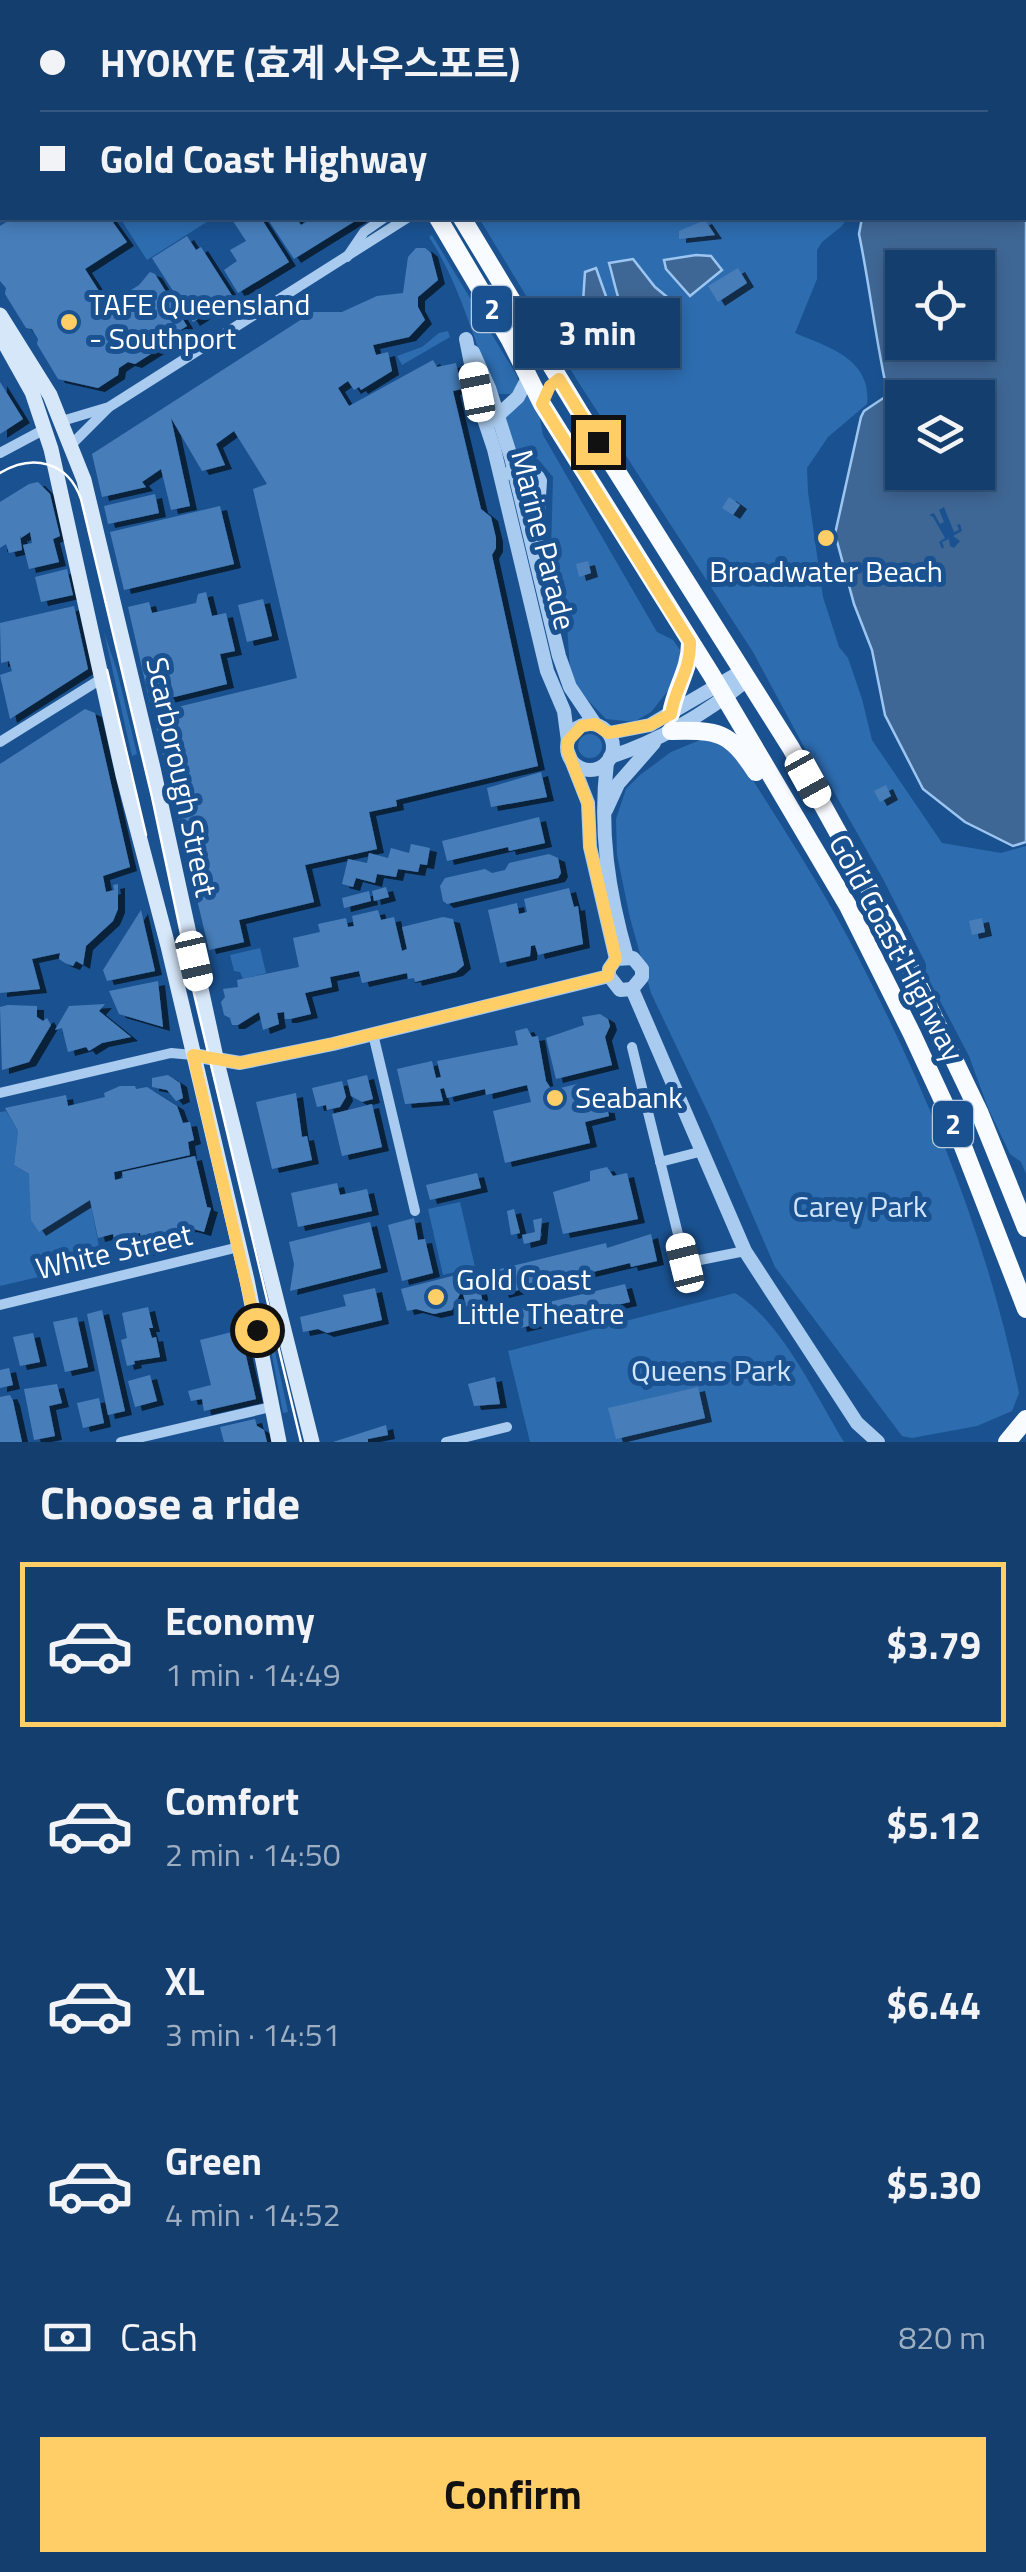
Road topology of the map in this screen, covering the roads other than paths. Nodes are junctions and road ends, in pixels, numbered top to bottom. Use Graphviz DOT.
graph roads {
  1 [pos="381,220"];
  2 [pos="404,220"];
  3 [pos="439,220"];
  4 [pos="463,220"];
  5 [pos="347,258"];
  6 [pos="0,315"];
  7 [pos="0,334"];
  8 [pos="529,376"];
  9 [pos="559,379"];
  10 [pos="542,404"];
  11 [pos="109,407"];
  12 [pos="497,414"];
  13 [pos="62,421"];
  14 [pos="45,430"];
  15 [pos="71,445"];
  16 [pos="493,445"];
  17 [pos="0,453"];
  18 [pos="514,469"];
  19 [pos="501,482"];
  20 [pos="535,558"];
  21 [pos="690,642"];
  22 [pos="744,675"];
  23 [pos="101,679"];
  24 [pos="721,691"];
  25 [pos="671,723"];
  26 [pos="602,729"];
  27 [pos="0,742"];
  28 [pos="654,742"];
  29 [pos="568,746"];
  30 [pos="609,759"];
  31 [pos="603,818"];
  32 [pos="813,848"];
  33 [pos="622,958"];
  34 [pos="608,976"];
  35 [pos="632,989"];
  36 [pos="373,1034"];
  37 [pos="632,1047"];
  38 [pos="193,1055"];
  39 [pos="217,1062"];
  40 [pos="0,1093"];
  41 [pos="703,1151"];
  42 [pos="660,1162"];
  43 [pos="415,1211"];
  44 [pos="1026,1228"];
  45 [pos="239,1248"];
  46 [pos="745,1251"];
  47 [pos="685,1263"];
  48 [pos="690,1287"];
  49 [pos="0,1305"];
  50 [pos="1026,1309"];
  51 [pos="270,1407"];
  52 [pos="1026,1419"];
  53 [pos="857,1423"];
  54 [pos="507,1427"];
  55 [pos="121,1442"];
  56 [pos="279,1442"];
  57 [pos="312,1442"];
  58 [pos="446,1442"];
  59 [pos="863,1442"];
  60 [pos="878,1442"];
  61 [pos="1008,1442"];
  1 -- 5 [label="street"];
  2 -- 5 [label="street"];
  3 -- 8 [label="highway, Gold Coast Highway / 2"];
  4 -- 9 [label="highway, Gold Coast Highway / 2"];
  5 -- 11 [label="street"];
  6 -- 13 [label="main road, Scarborough Street"];
  7 -- 14 [label="main road, Scarborough Street"];
  8 -- 10 [label="highway, Gold Coast Highway / 2"];
  8 -- 12 [label="street"];
  9 -- 10 [label="highway"];
  9 -- 22 [label="highway, Gold Coast Highway / 2"];
  10 -- 21 [label="highway, Gold Coast Highway / 2"];
  11 -- 13 [label="street"];
  11 -- 15 [label="street"];
  12 -- 16 [label="street"];
  12 -- 16 [label="street, Marine Parade"];
  12 -- 18 [label="street, Marine Parade"];
  13 -- 15 [label="main road, Scarborough Street"];
  14 -- 17 [label="street"];
  14 -- 23 [label="main road, Scarborough Street"];
  15 -- 39 [label="main road, Scarborough Street"];
  16 -- 19 [label="street, Marine Parade"];
  18 -- 19 [label="street"];
  18 -- 20 [label="street, Marine Parade"];
  18 -- 20 [label="street"];
  19 -- 29 [label="street, Marine Parade"];
  20 -- 26 [label="street, Marine Parade"];
  21 -- 24 [label="highway, Gold Coast Highway / 2"];
  21 -- 25 [label="highway"];
  22 -- 24 [label="street"];
  22 -- 44 [label="highway, Gold Coast Highway / 2"];
  23 -- 27 [label="street"];
  23 -- 38 [label="main road, Scarborough Street"];
  24 -- 25 [label="street"];
  24 -- 32 [label="highway, Gold Coast Highway / 2"];
  25 -- 26 [label="street"];
  25 -- 28 [label="street"];
  25 -- 32 [label="highway"];
  26 -- 29 [label="street"];
  26 -- 30 [label="street"];
  28 -- 30 [label="street"];
  28 -- 31 [label="street"];
  29 -- 30 [label="street"];
  29 -- 33 [label="street, Marine Parade"];
  30 -- 31 [label="street"];
  31 -- 33 [label="street"];
  32 -- 50 [label="highway, Gold Coast Highway / 2"];
  33 -- 34 [label="street"];
  33 -- 35 [label="street"];
  34 -- 35 [label="street"];
  34 -- 36 [label="street"];
  35 -- 41 [label="street"];
  36 -- 39 [label="street"];
  36 -- 43 [label="street"];
  37 -- 42 [label="street"];
  38 -- 39 [label="street"];
  38 -- 40 [label="street"];
  38 -- 45 [label="main road, Scarborough Street"];
  39 -- 57 [label="main road, Scarborough Street"];
  41 -- 42 [label="street"];
  41 -- 46 [label="street"];
  42 -- 47 [label="street"];
  45 -- 49 [label="street, White Street"];
  45 -- 51 [label="main road, Scarborough Street"];
  46 -- 47 [label="street"];
  46 -- 53 [label="street"];
  47 -- 48 [label="street"];
  51 -- 55 [label="street"];
  51 -- 56 [label="main road, Scarborough Street"];
  52 -- 61 [label="highway"];
  53 -- 59 [label="street"];
  53 -- 60 [label="street"];
  54 -- 58 [label="street"];
}
